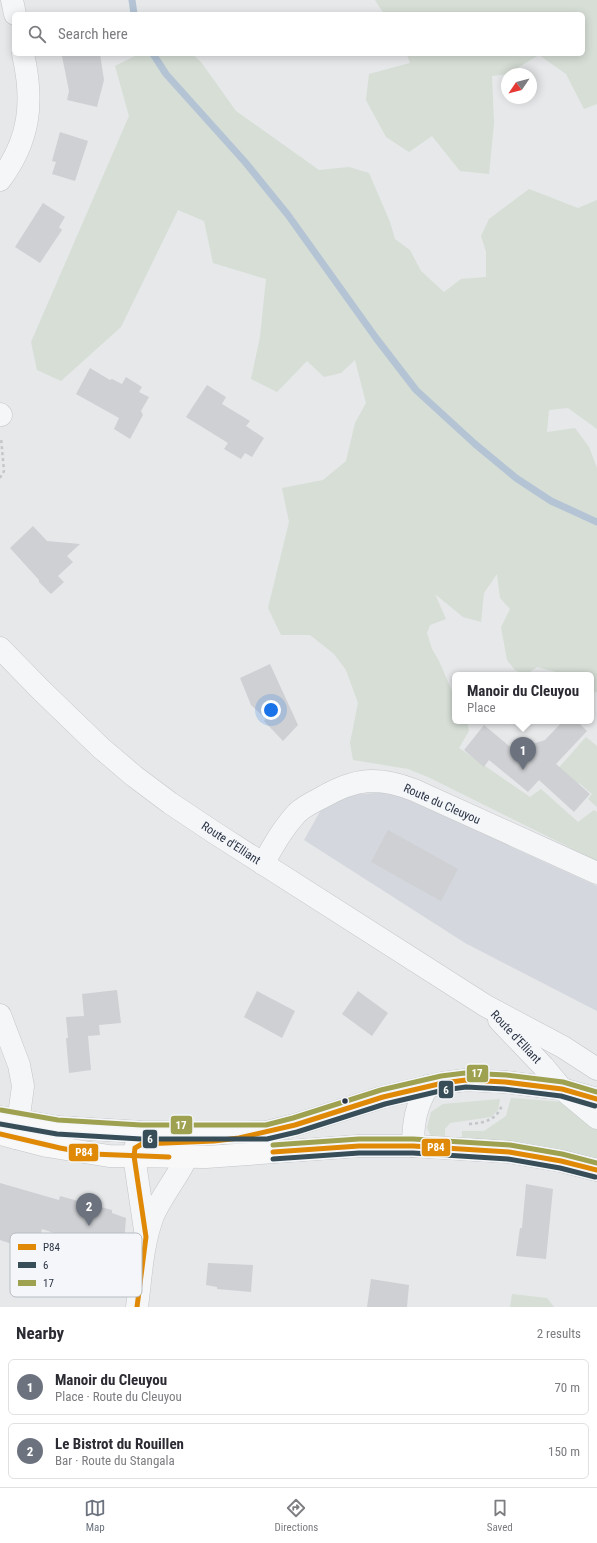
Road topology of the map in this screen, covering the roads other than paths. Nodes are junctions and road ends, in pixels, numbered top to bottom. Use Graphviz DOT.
graph roads {
  1 [pos="12,0"];
  2 [pos="15,12"];
  3 [pos="23,56"];
  4 [pos="0,180"];
  5 [pos="0,648"];
  6 [pos="263,864"];
  7 [pos="597,873"];
  8 [pos="486,1006"];
  9 [pos="0,1015"];
  10 [pos="597,1070"];
  11 [pos="428,1086"];
  12 [pos="562,1089"];
  13 [pos="597,1099"];
  14 [pos="597,1118"];
  15 [pos="8,1128"];
  16 [pos="267,1132"];
  17 [pos="413,1146"];
  18 [pos="134,1156"];
  19 [pos="186,1158"];
  20 [pos="597,1170"];
  21 [pos="146,1237"];
  22 [pos="142,1268"];
  23 [pos="138,1297"];
  24 [pos="137,1307"];
  1 -- 2 [label="street"];
  3 -- 4 [label="street"];
  5 -- 6 [label="street, Route d'Elliant"];
  6 -- 7 [label="street, Route du Cleuyou"];
  6 -- 8 [label="street, Route d'Elliant"];
  8 -- 10 [label="street, Route d'Elliant"];
  8 -- 12 [label="street, Route d'Elliant"];
  9 -- 15 [label="street"];
  11 -- 12 [label="main road"];
  11 -- 16 [label="main road"];
  11 -- 17 [label="street"];
  12 -- 13 [label="main road"];
  12 -- 14 [label="street, Route d'Elliant"];
  15 -- 16 [label="main road"];
  15 -- 18 [label="main road"];
  16 -- 18 [label="street"];
  17 -- 19 [label="main road"];
  17 -- 20 [label="main road"];
  18 -- 19 [label="main road"];
  18 -- 21 [label="street"];
  19 -- 21 [label="street"];
  21 -- 22 [label="street"];
  23 -- 24 [label="street"];
}
